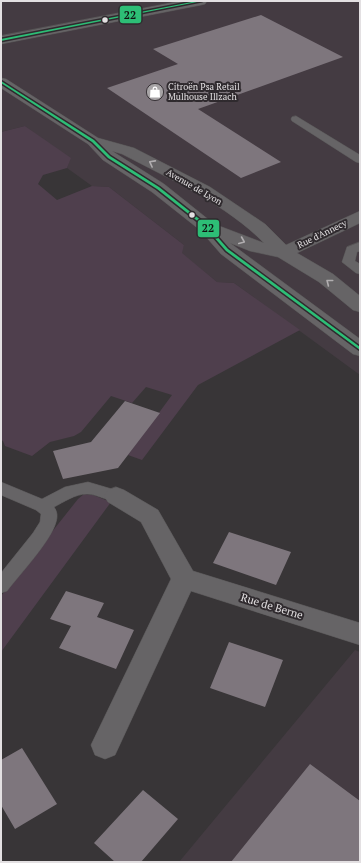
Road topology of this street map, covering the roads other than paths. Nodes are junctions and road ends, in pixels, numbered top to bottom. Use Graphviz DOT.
graph roads {
  1 [pos="201,1"];
  2 [pos="1,40"];
  3 [pos="1,82"];
  4 [pos="296,119"];
  5 [pos="93,140"];
  6 [pos="360,160"];
  7 [pos="360,216"];
  8 [pos="206,226"];
  9 [pos="360,246"];
  10 [pos="284,253"];
  11 [pos="360,270"];
  12 [pos="360,306"];
  13 [pos="360,330"];
  14 [pos="360,349"];
  15 [pos="1,488"];
  16 [pos="116,496"];
  17 [pos="42,506"];
  18 [pos="184,579"];
  19 [pos="1,586"];
  20 [pos="360,634"];
  21 [pos="105,745"];
  1 -- 2 [label="street"];
  3 -- 5 [label="street, Avenue de Lyon"];
  4 -- 6 [label="lane"];
  5 -- 8 [label="street, Avenue de Lyon"];
  10 -- 5 [label="street, Avenue de Lyon, one-way"];
  7 -- 10 [label="street, Rue d'Annecy"];
  8 -- 10 [label="street, Avenue de Lyon, one-way"];
  8 -- 14 [label="street, Avenue de Lyon"];
  9 -- 11 [label="lane"];
  12 -- 10 [label="street, Avenue de Lyon, one-way"];
  10 -- 13 [label="street, Avenue de Lyon"];
  15 -- 17 [label="lane"];
  16 -- 17 [label="lane"];
  16 -- 18 [label="street"];
  17 -- 19 [label="lane"];
  18 -- 20 [label="street, Rue de Berne"];
  18 -- 21 [label="street"];
}
